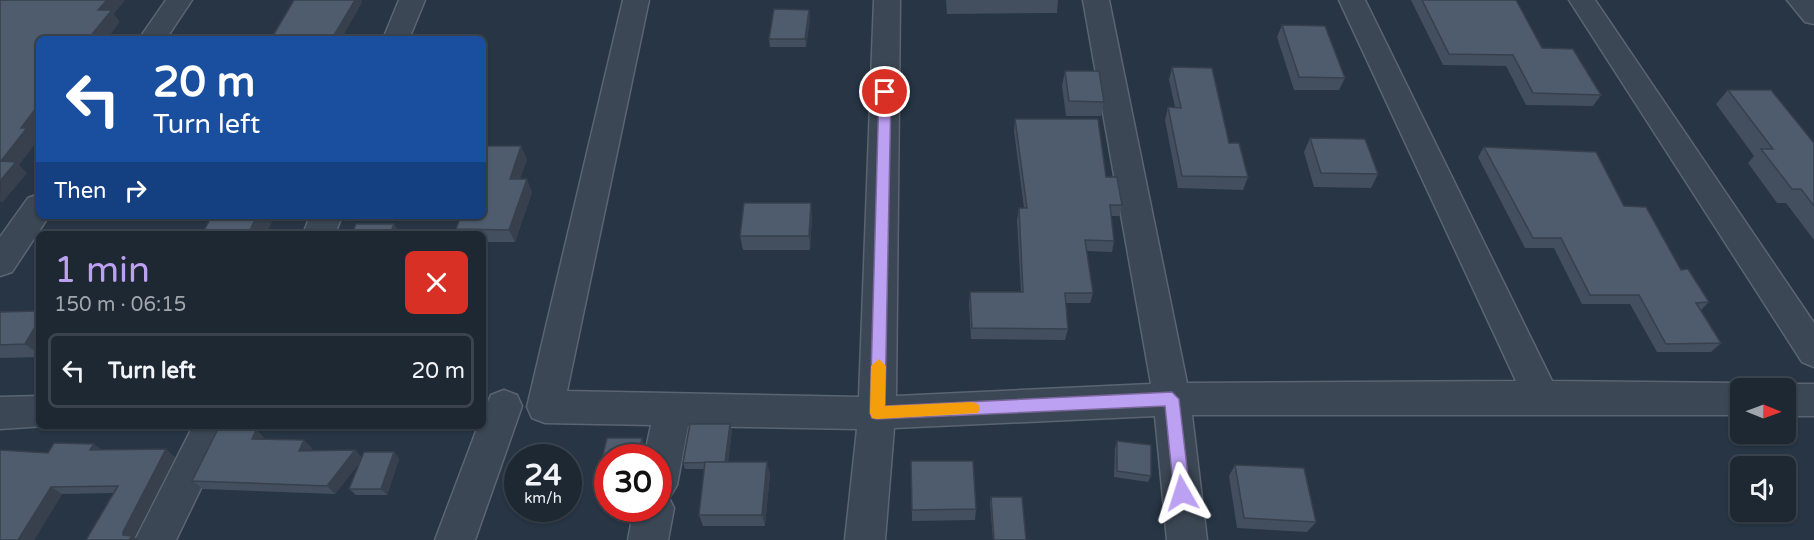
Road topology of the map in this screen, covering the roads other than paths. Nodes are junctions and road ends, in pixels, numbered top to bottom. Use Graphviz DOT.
graph roads {
  1 [pos="179,0"];
  2 [pos="412,0"];
  3 [pos="636,0"];
  4 [pos="887,0"];
  5 [pos="1096,0"];
  6 [pos="1352,0"];
  7 [pos="1582,0"];
  8 [pos="1800,0"];
  9 [pos="1814,16"];
  10 [pos="154,36"];
  11 [pos="397,36"];
  12 [pos="36,210"];
  13 [pos="0,263"];
  14 [pos="1814,352"];
  15 [pos="1541,397"];
  16 [pos="1172,399"];
  17 [pos="1730,399"];
  18 [pos="1796,400"];
  19 [pos="1814,400"];
  20 [pos="494,406"];
  21 [pos="544,407"];
  22 [pos="673,409"];
  23 [pos="36,412"];
  24 [pos="0,413"];
  25 [pos="877,413"];
  26 [pos="210,429"];
  27 [pos="666,444"];
  28 [pos="651,522"];
  29 [pos="155,540"];
  30 [pos="456,540"];
  31 [pos="648,540"];
  32 [pos="865,540"];
  33 [pos="1187,540"];
  1 -- 10 [label="street"];
  2 -- 11 [label="street"];
  3 -- 21 [label="street"];
  4 -- 25 [label="street"];
  5 -- 16 [label="street"];
  6 -- 15 [label="street"];
  7 -- 14 [label="street"];
  8 -- 9 [label="street"];
  12 -- 13 [label="street"];
  15 -- 16 [label="street"];
  15 -- 17 [label="street"];
  16 -- 25 [label="street"];
  16 -- 33 [label="street"];
  18 -- 19 [label="street"];
  20 -- 21 [label="street"];
  20 -- 30 [label="street"];
  21 -- 22 [label="street"];
  22 -- 25 [label="street"];
  22 -- 27 [label="street"];
  23 -- 24 [label="street"];
  25 -- 32 [label="street"];
  26 -- 29 [label="street"];
  28 -- 31 [label="street"];
}
